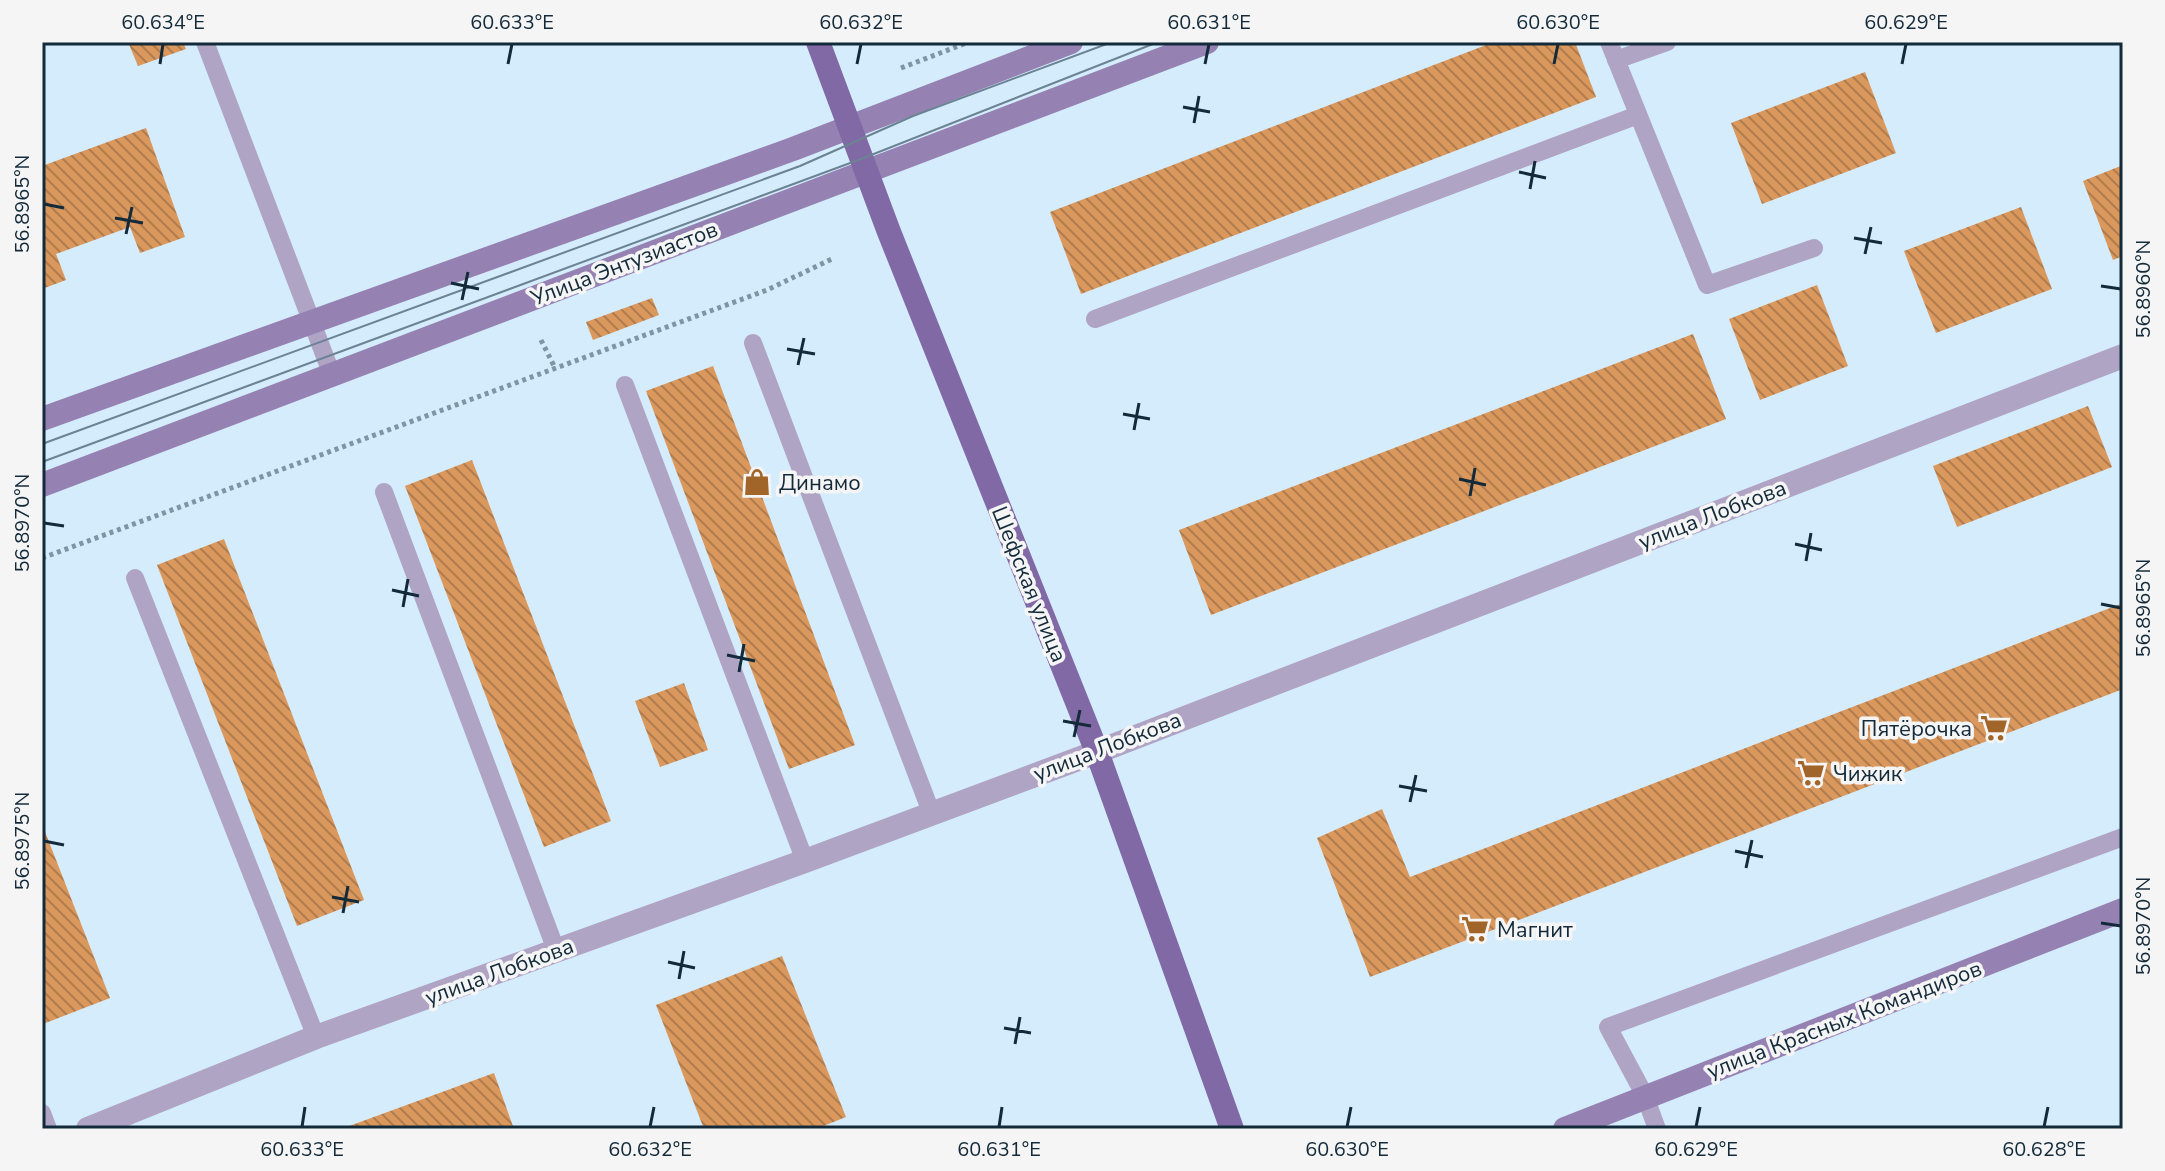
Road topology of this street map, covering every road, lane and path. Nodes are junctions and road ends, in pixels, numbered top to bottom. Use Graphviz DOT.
graph roads {
  1 [pos="205,42"];
  2 [pos="818,42"];
  3 [pos="969,42"];
  4 [pos="1071,42"];
  5 [pos="1207,42"];
  6 [pos="1609,42"];
  7 [pos="1667,42"];
  8 [pos="1616,60"];
  9 [pos="901,68"];
  10 [pos="1638,115"];
  11 [pos="850,128"];
  12 [pos="866,172"];
  13 [pos="1814,248"];
  14 [pos="834,258"];
  15 [pos="1095,319"];
  16 [pos="313,321"];
  17 [pos="541,340"];
  18 [pos="753,343"];
  19 [pos="2123,356"];
  20 [pos="555,368"];
  21 [pos="332,375"];
  22 [pos="625,385"];
  23 [pos="42,419"];
  24 [pos="42,485"];
  25 [pos="384,492"];
  26 [pos="42,558"];
  27 [pos="135,578"];
  28 [pos="1097,752"];
  29 [pos="931,812"];
  30 [pos="2123,837"];
  31 [pos="805,861"];
  32 [pos="2123,910"];
  33 [pos="556,950"];
  34 [pos="316,1037"];
  35 [pos="1645,1096"];
  36 [pos="42,1113"];
  37 [pos="48,1129"];
  38 [pos="88,1129"];
  39 [pos="1232,1129"];
  40 [pos="1565,1129"];
  41 [pos="1657,1129"];
  1 -- 16 [label="lane"];
  2 -- 11 [label="main road, Шефская улица"];
  3 -- 9 [label="path"];
  4 -- 11 [label="street"];
  5 -- 12 [label="street, Улица Энтузиастов"];
  6 -- 8 [label="lane"];
  7 -- 8 [label="lane"];
  8 -- 10 [label="lane"];
  10 -- 13 [label="lane"];
  10 -- 15 [label="lane"];
  11 -- 12 [label="main road, Шефская улица"];
  11 -- 16 [label="street"];
  12 -- 21 [label="street, Улица Энтузиастов"];
  12 -- 28 [label="main road, Шефская улица"];
  14 -- 20 [label="path"];
  16 -- 21 [label="lane"];
  16 -- 23 [label="street"];
  17 -- 20 [label="path"];
  18 -- 29 [label="lane"];
  19 -- 28 [label="street, улица Лобкова"];
  20 -- 26 [label="path"];
  21 -- 24 [label="street, Улица Энтузиастов"];
  22 -- 31 [label="lane"];
  25 -- 33 [label="lane"];
  27 -- 34 [label="lane"];
  28 -- 29 [label="street, улица Лобкова"];
  28 -- 39 [label="main road, Шефская улица"];
  29 -- 31 [label="street, улица Лобкова"];
  30 -- 35 [label="lane"];
  31 -- 33 [label="street, улица Лобкова"];
  32 -- 35 [label="street, улица Красных Командиров"];
  33 -- 34 [label="street, улица Лобкова"];
  34 -- 38 [label="street, улица Лобкова"];
  35 -- 40 [label="street, улица Красных Командиров"];
  35 -- 41 [label="lane"];
  36 -- 37 [label="lane"];
}
